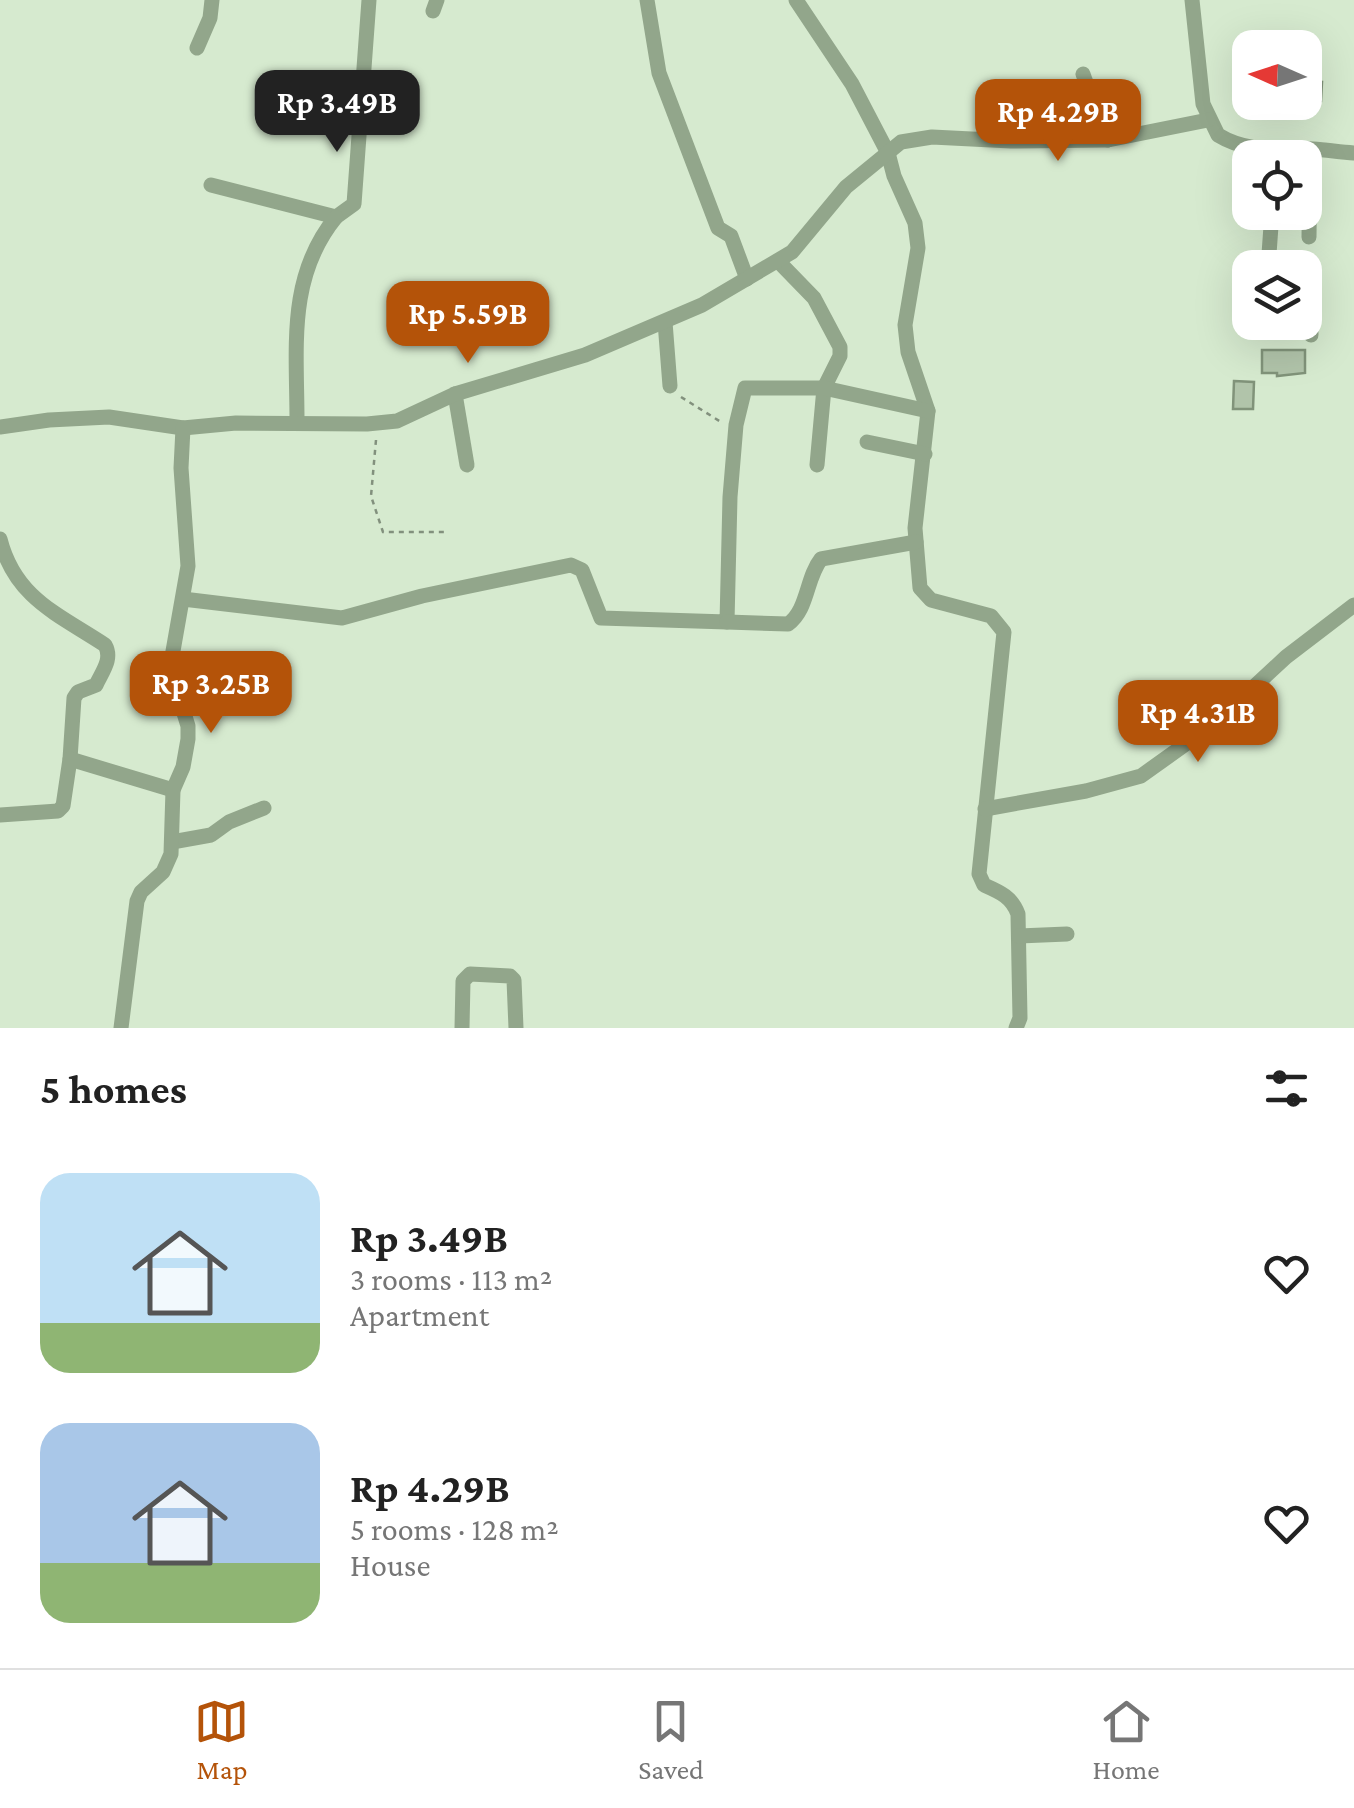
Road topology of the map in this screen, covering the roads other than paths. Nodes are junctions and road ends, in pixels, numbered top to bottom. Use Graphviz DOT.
graph roads {
  1 [pos="212,0"];
  2 [pos="370,0"];
  3 [pos="647,0"];
  4 [pos="796,0"];
  5 [pos="1192,0"];
  6 [pos="197,48"];
  7 [pos="1083,74"];
  8 [pos="1208,120"];
  9 [pos="1108,140"];
  10 [pos="1232,142"];
  11 [pos="1322,150"];
  12 [pos="888,153"];
  13 [pos="1354,153"];
  14 [pos="211,185"];
  15 [pos="336,217"];
  16 [pos="1309,230"];
  17 [pos="1309,237"];
  18 [pos="779,262"];
  19 [pos="747,279"];
  20 [pos="666,322"];
  21 [pos="670,386"];
  22 [pos="824,388"];
  23 [pos="455,394"];
  24 [pos="928,411"];
  25 [pos="297,421"];
  26 [pos="0,427"];
  27 [pos="183,428"];
  28 [pos="868,442"];
  29 [pos="925,454"];
  30 [pos="817,465"];
  31 [pos="467,466"];
  32 [pos="0,539"];
  33 [pos="916,542"];
  34 [pos="184,599"];
  35 [pos="1354,604"];
  36 [pos="728,622"];
  37 [pos="70,760"];
  38 [pos="174,790"];
  39 [pos="264,808"];
  40 [pos="985,810"];
  41 [pos="0,815"];
  42 [pos="172,842"];
  43 [pos="1067,934"];
  44 [pos="1018,936"];
  45 [pos="122,1028"];
  46 [pos="462,1028"];
  47 [pos="516,1028"];
  48 [pos="1016,1028"];
  1 -- 6 [label="street"];
  2 -- 15 [label="street"];
  3 -- 19 [label="street"];
  4 -- 12 [label="street"];
  5 -- 8 [label="street"];
  7 -- 9 [label="street"];
  8 -- 9 [label="street"];
  8 -- 10 [label="street"];
  9 -- 12 [label="street"];
  11 -- 13 [label="street"];
  12 -- 18 [label="street"];
  12 -- 24 [label="street"];
  14 -- 15 [label="street"];
  15 -- 25 [label="street"];
  16 -- 17 [label="street"];
  18 -- 19 [label="street"];
  18 -- 22 [label="street"];
  19 -- 20 [label="street"];
  20 -- 21 [label="street"];
  20 -- 23 [label="street"];
  22 -- 24 [label="street"];
  22 -- 30 [label="street"];
  22 -- 36 [label="street"];
  23 -- 25 [label="street"];
  23 -- 31 [label="street"];
  24 -- 29 [label="street"];
  25 -- 27 [label="street"];
  26 -- 27 [label="street"];
  27 -- 34 [label="street"];
  28 -- 29 [label="street"];
  29 -- 33 [label="street"];
  32 -- 37 [label="street"];
  33 -- 36 [label="street"];
  33 -- 40 [label="street"];
  34 -- 36 [label="street"];
  34 -- 38 [label="street"];
  35 -- 40 [label="street"];
  37 -- 38 [label="street"];
  37 -- 41 [label="street"];
  38 -- 42 [label="street"];
  39 -- 42 [label="street"];
  40 -- 44 [label="street"];
  42 -- 45 [label="street"];
  43 -- 44 [label="street"];
  44 -- 48 [label="street"];
  46 -- 47 [label="street"];
}
